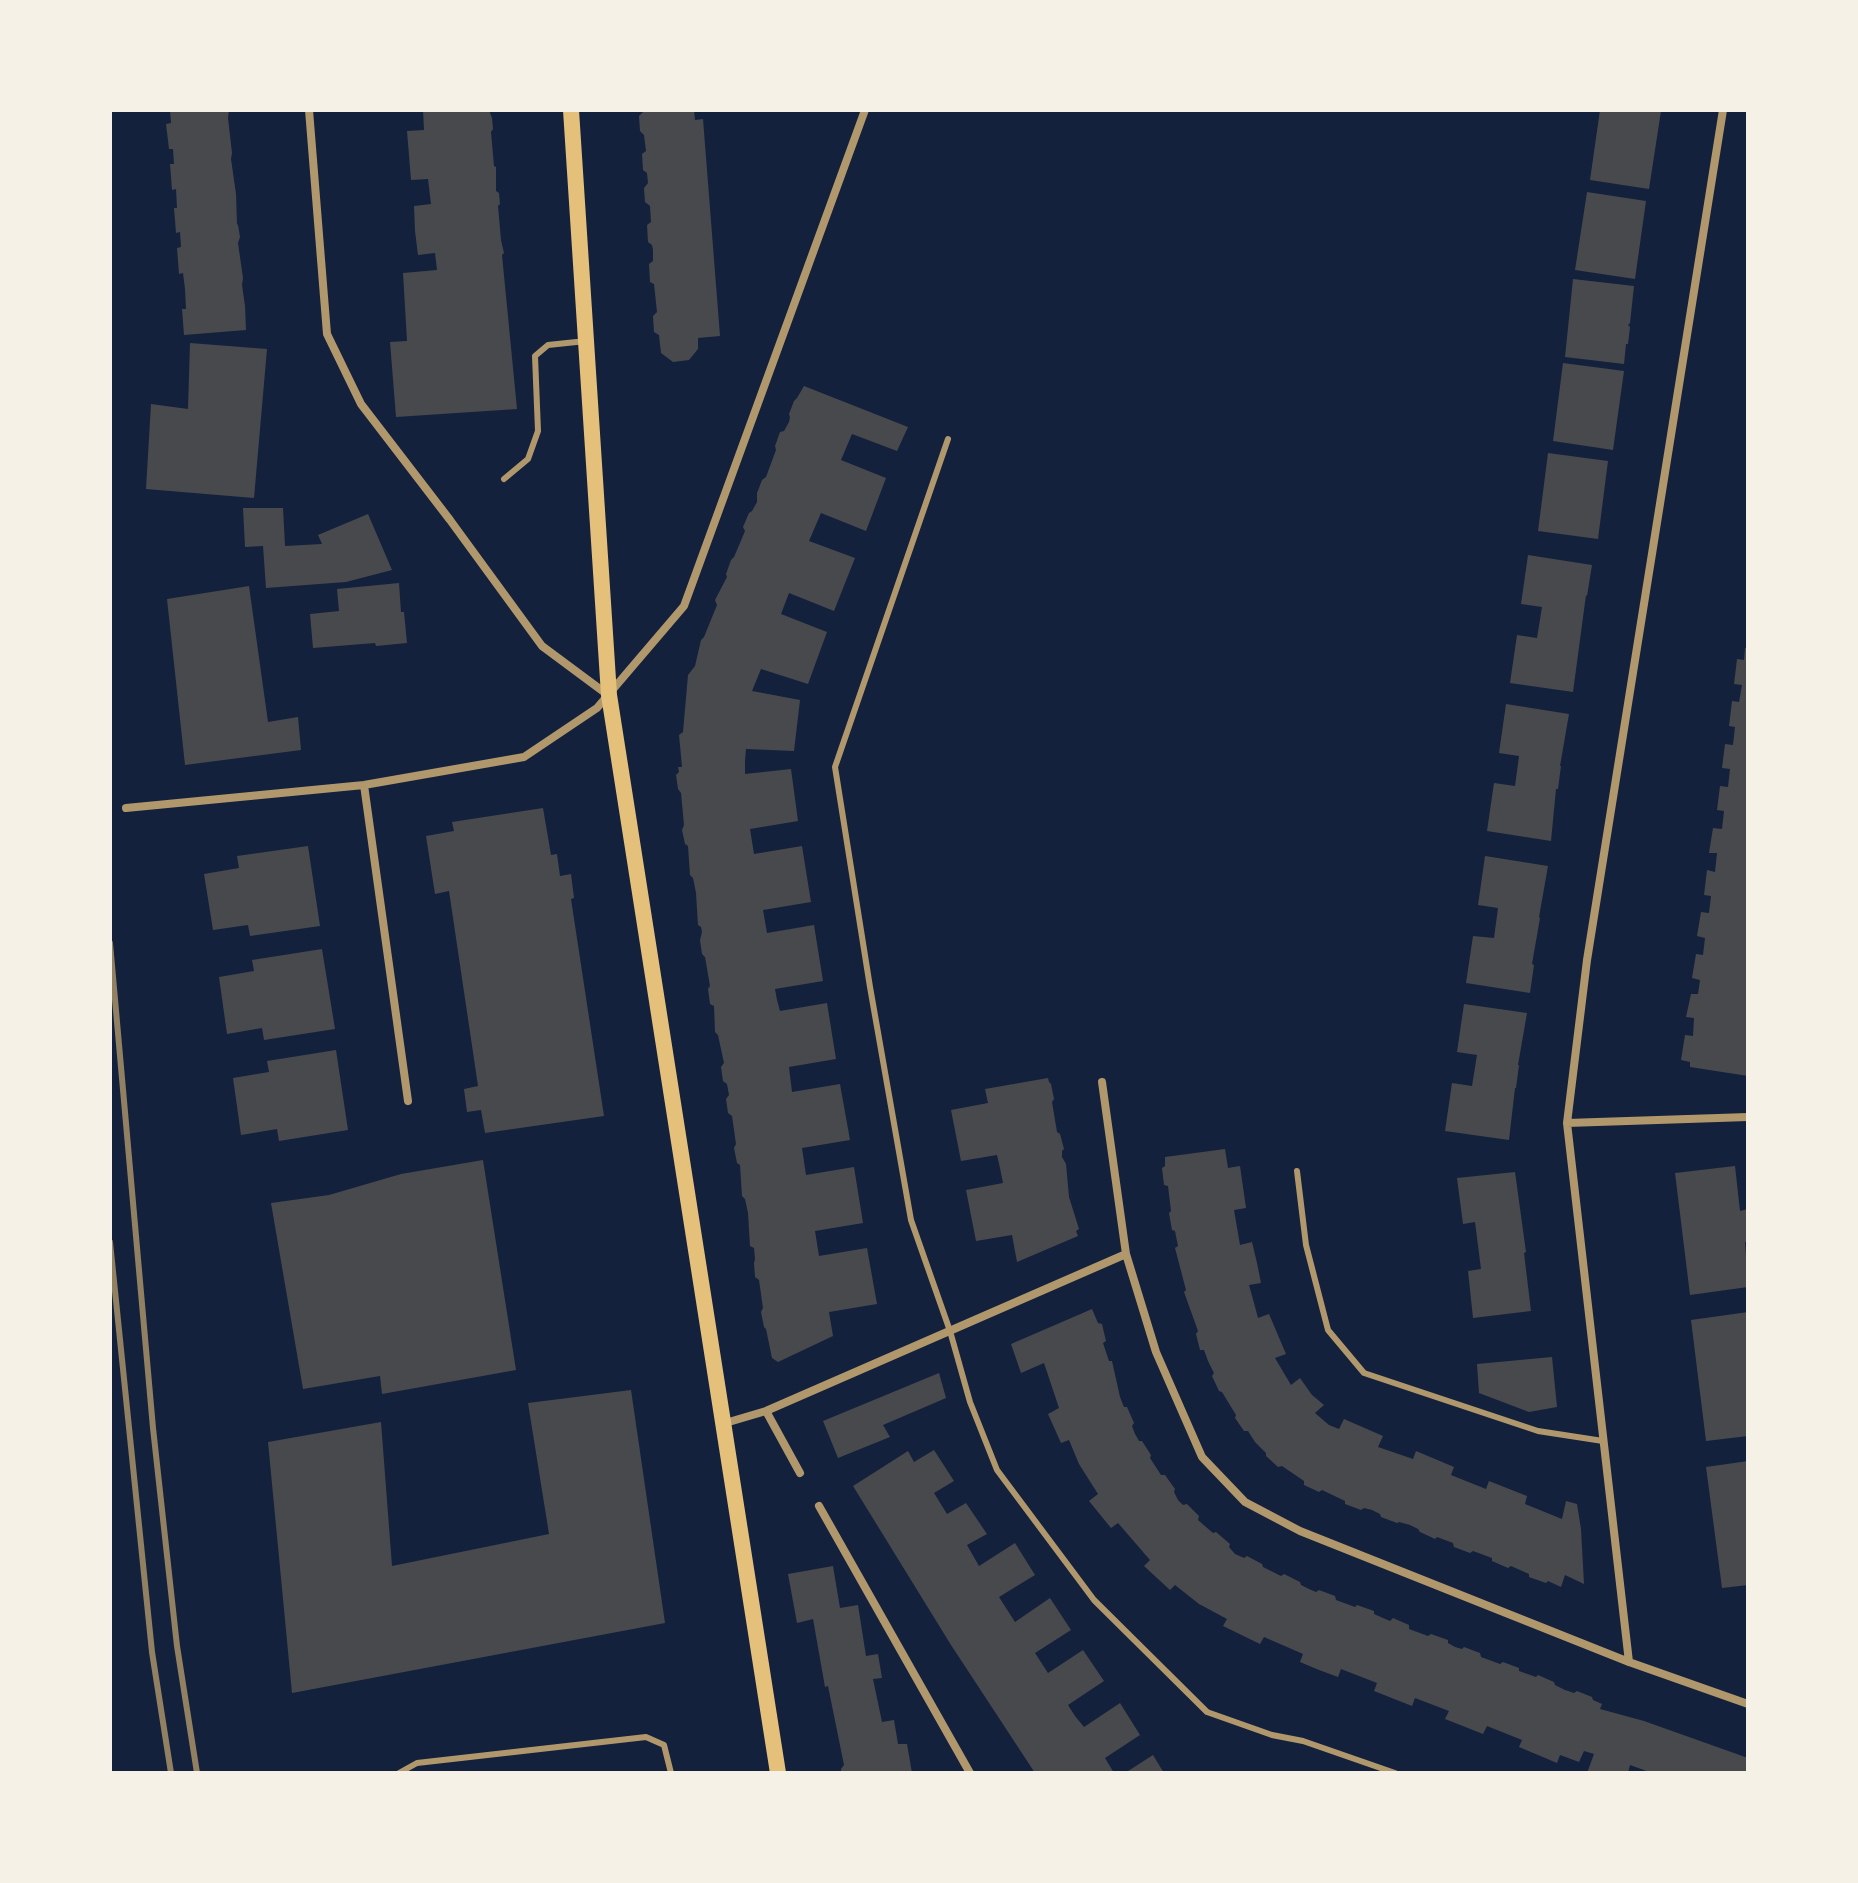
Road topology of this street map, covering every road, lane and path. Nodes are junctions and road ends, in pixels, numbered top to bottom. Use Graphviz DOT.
graph roads {
  1 [pos="309,110"];
  2 [pos="571,110"];
  3 [pos="865,110"];
  4 [pos="1723,110"];
  5 [pos="586,341"];
  6 [pos="948,439"];
  7 [pos="504,479"];
  8 [pos="609,695"];
  9 [pos="364,785"];
  10 [pos="126,808"];
  11 [pos="1102,1082"];
  12 [pos="408,1101"];
  13 [pos="1748,1117"];
  14 [pos="1567,1123"];
  15 [pos="1297,1171"];
  16 [pos="1126,1254"];
  17 [pos="950,1331"];
  18 [pos="766,1411"];
  19 [pos="722,1424"];
  20 [pos="1603,1441"];
  21 [pos="800,1473"];
  22 [pos="819,1506"];
  23 [pos="1629,1662"];
  24 [pos="1748,1704"];
  25 [pos="399,1773"];
  26 [pos="671,1773"];
  27 [pos="778,1773"];
  28 [pos="970,1773"];
  29 [pos="1395,1773"];
  1 -- 8 [label="street"];
  2 -- 5 [label="main road"];
  3 -- 8 [label="street"];
  4 -- 14 [label="street"];
  5 -- 7 [label="lane"];
  5 -- 8 [label="main road"];
  6 -- 17 [label="lane"];
  8 -- 9 [label="street"];
  8 -- 19 [label="main road"];
  9 -- 10 [label="street"];
  9 -- 12 [label="street"];
  11 -- 16 [label="street"];
  13 -- 14 [label="street"];
  14 -- 20 [label="street"];
  15 -- 20 [label="lane"];
  16 -- 17 [label="street"];
  16 -- 23 [label="street"];
  17 -- 18 [label="street"];
  17 -- 29 [label="lane"];
  18 -- 19 [label="street"];
  18 -- 21 [label="street"];
  19 -- 27 [label="main road"];
  20 -- 23 [label="street"];
  22 -- 28 [label="street"];
  23 -- 24 [label="street"];
  25 -- 26 [label="lane"];
}
